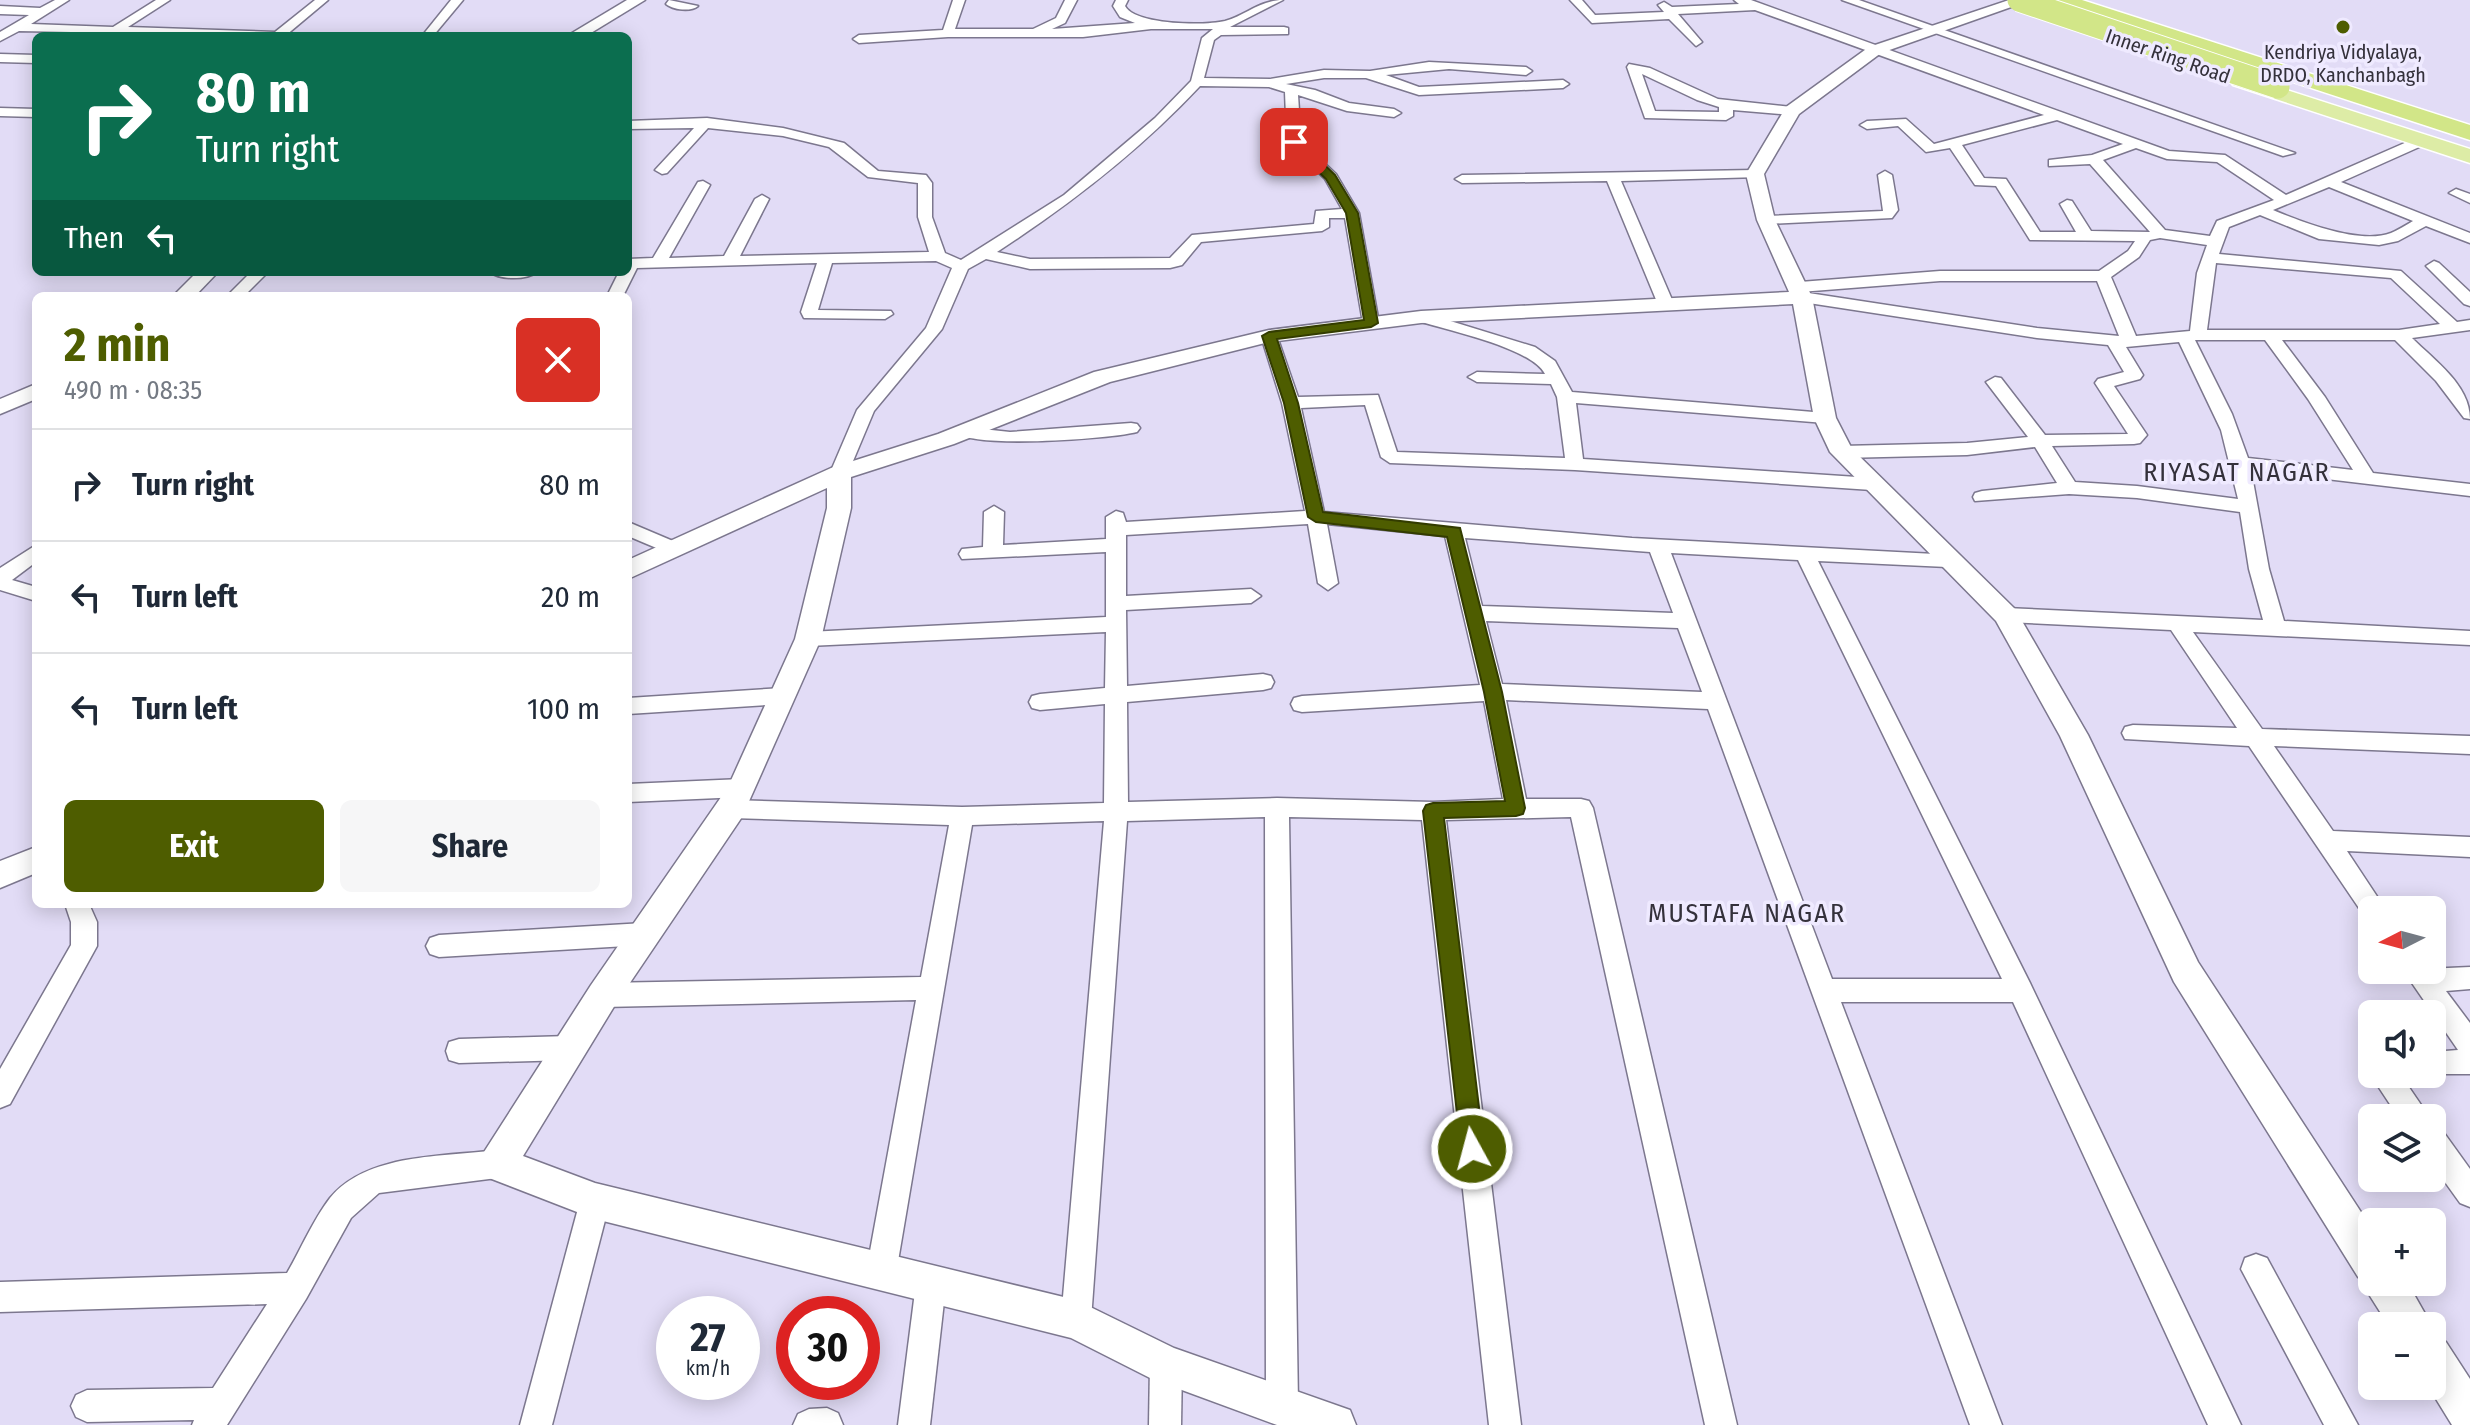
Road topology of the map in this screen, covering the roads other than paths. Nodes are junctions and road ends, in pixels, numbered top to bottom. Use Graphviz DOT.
graph roads {
  1 [pos="63,0"];
  2 [pos="164,0"];
  3 [pos="322,0"];
  4 [pos="457,0"];
  5 [pos="638,0"];
  6 [pos="675,0"];
  7 [pos="959,0"];
  8 [pos="1071,0"];
  9 [pos="1122,0"];
  10 [pos="1277,0"];
  11 [pos="1576,0"];
  12 [pos="1740,0"];
  13 [pos="1848,0"];
  14 [pos="2062,0"];
  15 [pos="2015,1"];
  16 [pos="692,6"];
  17 [pos="1758,6"];
  18 [pos="0,10"];
  19 [pos="1668,10"];
  20 [pos="44,12"];
  21 [pos="1151,25"];
  22 [pos="1222,28"];
  23 [pos="1932,30"];
  24 [pos="7,31"];
  25 [pos="1284,31"];
  26 [pos="113,32"];
  27 [pos="283,32"];
  28 [pos="430,32"];
  29 [pos="582,32"];
  30 [pos="1036,32"];
  31 [pos="948,33"];
  32 [pos="859,39"];
  33 [pos="1696,42"];
  34 [pos="1875,50"];
  35 [pos="0,58"];
  36 [pos="32,59"];
  37 [pos="1526,71"];
  38 [pos="1369,74"];
  39 [pos="1197,82"];
  40 [pos="1270,83"];
  41 [pos="1563,84"];
  42 [pos="1291,90"];
  43 [pos="1726,105"];
  44 [pos="1792,111"];
  45 [pos="0,112"];
  46 [pos="32,113"];
  47 [pos="1394,113"];
  48 [pos="2059,115"];
  49 [pos="707,122"];
  50 [pos="632,125"];
  51 [pos="1867,125"];
  52 [pos="2470,133"];
  53 [pos="2421,141"];
  54 [pos="1954,143"];
  55 [pos="2135,144"];
  56 [pos="2470,148"];
  57 [pos="2288,153"];
  58 [pos="2470,156"];
  59 [pos="2094,159"];
  60 [pos="2054,163"];
  61 [pos="662,170"];
  62 [pos="1755,174"];
  63 [pos="1885,175"];
  64 [pos="1612,176"];
  65 [pos="1462,179"];
  66 [pos="2329,182"];
  67 [pos="703,185"];
  68 [pos="762,199"];
  69 [pos="2285,201"];
  70 [pos="2067,204"];
  71 [pos="2260,210"];
  72 [pos="1352,213"];
  73 [pos="1766,220"];
  74 [pos="2425,220"];
  75 [pos="2153,235"];
  76 [pos="2086,236"];
  77 [pos="2470,238"];
  78 [pos="2215,241"];
  79 [pos="984,254"];
  80 [pos="938,256"];
  81 [pos="2210,258"];
  82 [pos="826,259"];
  83 [pos="730,260"];
  84 [pos="659,261"];
  85 [pos="632,266"];
  86 [pos="961,266"];
  87 [pos="2434,266"];
  88 [pos="204,276"];
  89 [pos="256,276"];
  90 [pos="2103,276"];
  91 [pos="187,292"];
  92 [pos="239,292"];
  93 [pos="1801,292"];
  94 [pos="2470,301"];
  95 [pos="1665,302"];
  96 [pos="885,314"];
  97 [pos="1421,317"];
  98 [pos="1371,323"];
  99 [pos="2461,326"];
  100 [pos="2191,335"];
  101 [pos="2399,335"];
  102 [pos="1269,336"];
  103 [pos="2271,337"];
  104 [pos="2122,341"];
  105 [pos="1477,377"];
  106 [pos="1554,379"];
  107 [pos="1995,382"];
  108 [pos="32,393"];
  109 [pos="1566,397"];
  110 [pos="1291,403"];
  111 [pos="0,407"];
  112 [pos="2470,414"];
  113 [pos="1825,418"];
  114 [pos="1131,428"];
  115 [pos="964,432"];
  116 [pos="2040,441"];
  117 [pos="1842,452"];
  118 [pos="2240,463"];
  119 [pos="1575,464"];
  120 [pos="839,473"];
  121 [pos="2366,476"];
  122 [pos="1872,484"];
  123 [pos="2069,488"];
  124 [pos="2470,490"];
  125 [pos="1982,497"];
  126 [pos="2249,507"];
  127 [pos="994,512"];
  128 [pos="1316,517"];
  129 [pos="632,530"];
  130 [pos="1116,530"];
  131 [pos="1454,532"];
  132 [pos="1658,546"];
  133 [pos="673,549"];
  134 [pos="993,552"];
  135 [pos="969,554"];
  136 [pos="32,555"];
  137 [pos="1805,555"];
  138 [pos="1947,560"];
  139 [pos="632,568"];
  140 [pos="0,581"];
  141 [pos="1328,583"];
  142 [pos="32,593"];
  143 [pos="1251,596"];
  144 [pos="1474,613"];
  145 [pos="1116,614"];
  146 [pos="2006,615"];
  147 [pos="1686,621"];
  148 [pos="2178,625"];
  149 [pos="2277,630"];
  150 [pos="2470,638"];
  151 [pos="808,639"];
  152 [pos="1263,682"];
  153 [pos="1493,692"];
  154 [pos="1116,695"];
  155 [pos="783,696"];
  156 [pos="1716,701"];
  157 [pos="1040,702"];
  158 [pos="1302,704"];
  159 [pos="632,706"];
  160 [pos="2133,733"];
  161 [pos="2255,737"];
  162 [pos="2470,745"];
  163 [pos="632,793"];
  164 [pos="736,799"];
  165 [pos="1277,807"];
  166 [pos="1516,808"];
  167 [pos="1433,811"];
  168 [pos="1116,813"];
  169 [pos="962,816"];
  170 [pos="2326,840"];
  171 [pos="2470,847"];
  172 [pos="32,862"];
  173 [pos="0,875"];
  174 [pos="2364,896"];
  175 [pos="79,908"];
  176 [pos="644,934"];
  177 [pos="439,946"];
  178 [pos="2446,977"];
  179 [pos="2470,978"];
  180 [pos="2426,984"];
  181 [pos="931,988"];
  182 [pos="1825,990"];
  183 [pos="2021,991"];
  184 [pos="603,995"];
  185 [pos="2470,1045"];
  186 [pos="569,1048"];
  187 [pos="459,1051"];
  188 [pos="2470,1062"];
  189 [pos="2446,1063"];
  190 [pos="0,1095"];
  191 [pos="2446,1160"];
  192 [pos="497,1164"];
  193 [pos="2470,1193"];
  194 [pos="595,1201"];
  195 [pos="2358,1241"];
  196 [pos="2256,1269"];
  197 [pos="881,1273"];
  198 [pos="931,1284"];
  199 [pos="295,1288"];
  200 [pos="0,1297"];
  201 [pos="1076,1320"];
  202 [pos="1166,1365"];
  203 [pos="2446,1378"];
  204 [pos="1282,1404"];
  205 [pos="87,1406"];
  206 [pos="215,1414"];
  207 [pos="2470,1416"];
  208 [pos="827,1424"];
  209 [pos="536,1425"];
  210 [pos="809,1425"];
  211 [pos="914,1425"];
  212 [pos="1165,1425"];
  213 [pos="1334,1425"];
  214 [pos="1505,1425"];
  215 [pos="1721,1425"];
  216 [pos="1986,1425"];
  217 [pos="2225,1425"];
  218 [pos="2342,1425"];
  1 -- 20 [label="street"];
  2 -- 26 [label="street"];
  3 -- 27 [label="street"];
  4 -- 28 [label="street"];
  5 -- 29 [label="street"];
  6 -- 16 [label="street"];
  7 -- 31 [label="street"];
  8 -- 30 [label="street"];
  9 -- 21 [label="street"];
  10 -- 22 [label="street"];
  11 -- 19 [label="street"];
  12 -- 17 [label="street"];
  13 -- 23 [label="street"];
  14 -- 52 [label="highway, Inner Ring Road"];
  15 -- 23 [label="street"];
  15 -- 53 [label="main road, Inner Ring Road"];
  15 -- 56 [label="highway, bridge"];
  17 -- 19 [label="street"];
  17 -- 34 [label="street"];
  18 -- 20 [label="street"];
  19 -- 33 [label="street"];
  20 -- 24 [label="street"];
  21 -- 22 [label="street"];
  21 -- 30 [label="street"];
  22 -- 25 [label="street"];
  22 -- 39 [label="street"];
  23 -- 34 [label="street"];
  23 -- 57 [label="street"];
  24 -- 26 [label="street"];
  30 -- 31 [label="street"];
  31 -- 32 [label="street"];
  34 -- 44 [label="street"];
  34 -- 48 [label="street"];
  35 -- 36 [label="street"];
  37 -- 38 [label="street"];
  38 -- 40 [label="street"];
  38 -- 41 [label="street"];
  39 -- 40 [label="street"];
  39 -- 79 [label="street"];
  40 -- 42 [label="street"];
  42 -- 47 [label="street"];
  42 -- 72 [label="street"];
  43 -- 43 [label="street"];
  43 -- 44 [label="street"];
  44 -- 62 [label="street"];
  45 -- 46 [label="street"];
  48 -- 54 [label="street"];
  48 -- 55 [label="street"];
  49 -- 50 [label="street"];
  49 -- 61 [label="street"];
  49 -- 80 [label="street"];
  51 -- 54 [label="street"];
  53 -- 58 [label="main road, Inner Ring Road"];
  53 -- 66 [label="street"];
  54 -- 76 [label="street"];
  55 -- 59 [label="street"];
  55 -- 69 [label="street"];
  59 -- 60 [label="street"];
  59 -- 75 [label="street"];
  62 -- 64 [label="street"];
  62 -- 73 [label="street"];
  63 -- 73 [label="street"];
  64 -- 65 [label="street"];
  64 -- 95 [label="street"];
  66 -- 69 [label="street"];
  66 -- 74 [label="street"];
  67 -- 84 [label="street"];
  68 -- 83 [label="street"];
  69 -- 71 [label="street"];
  70 -- 76 [label="street"];
  71 -- 74 [label="street"];
  71 -- 78 [label="street"];
  72 -- 79 [label="street"];
  72 -- 98 [label="street"];
  73 -- 93 [label="street"];
  74 -- 77 [label="street"];
  75 -- 76 [label="street"];
  75 -- 78 [label="street"];
  75 -- 90 [label="street"];
  78 -- 81 [label="street"];
  79 -- 86 [label="street"];
  80 -- 82 [label="street"];
  80 -- 86 [label="street"];
  81 -- 99 [label="street"];
  81 -- 100 [label="street"];
  82 -- 83 [label="street"];
  82 -- 96 [label="street"];
  83 -- 84 [label="street"];
  84 -- 85 [label="street"];
  86 -- 120 [label="street"];
  87 -- 94 [label="street"];
  88 -- 91 [label="street"];
  89 -- 92 [label="street"];
  90 -- 93 [label="street"];
  90 -- 104 [label="street"];
  93 -- 95 [label="street"];
  93 -- 104 [label="street"];
  93 -- 113 [label="street"];
  95 -- 97 [label="street"];
  97 -- 98 [label="street"];
  97 -- 106 [label="street"];
  98 -- 102 [label="street"];
  99 -- 101 [label="street"];
  100 -- 103 [label="street"];
  100 -- 104 [label="street"];
  100 -- 118 [label="street"];
  101 -- 103 [label="street"];
  101 -- 112 [label="street"];
  102 -- 110 [label="street"];
  102 -- 115 [label="street"];
  103 -- 121 [label="street"];
  104 -- 116 [label="street"];
  105 -- 106 [label="street"];
  106 -- 109 [label="street"];
  107 -- 116 [label="street"];
  108 -- 111 [label="street"];
  109 -- 113 [label="street"];
  109 -- 119 [label="street"];
  110 -- 119 [label="street"];
  110 -- 128 [label="street"];
  113 -- 117 [label="street"];
  114 -- 115 [label="street"];
  115 -- 120 [label="street"];
  116 -- 117 [label="street"];
  116 -- 123 [label="street"];
  117 -- 122 [label="street"];
  118 -- 121 [label="street"];
  118 -- 126 [label="street"];
  119 -- 122 [label="street"];
  120 -- 133 [label="street"];
  120 -- 151 [label="street"];
  121 -- 124 [label="street"];
  122 -- 138 [label="street"];
  123 -- 125 [label="street"];
  123 -- 126 [label="street"];
  126 -- 149 [label="street"];
  127 -- 134 [label="street"];
  128 -- 130 [label="street"];
  128 -- 131 [label="street"];
  128 -- 141 [label="street"];
  129 -- 133 [label="street"];
  130 -- 134 [label="street"];
  130 -- 145 [label="street"];
  131 -- 132 [label="street"];
  131 -- 144 [label="street"];
  132 -- 137 [label="street"];
  132 -- 147 [label="street"];
  133 -- 139 [label="street"];
  134 -- 135 [label="street"];
  136 -- 140 [label="street"];
  137 -- 138 [label="street"];
  137 -- 183 [label="street"];
  138 -- 146 [label="street"];
  140 -- 142 [label="street"];
  143 -- 145 [label="street"];
  144 -- 147 [label="street"];
  144 -- 153 [label="street"];
  145 -- 151 [label="street"];
  145 -- 154 [label="street"];
  146 -- 148 [label="street"];
  146 -- 195 [label="street"];
  147 -- 156 [label="street"];
  148 -- 149 [label="street"];
  148 -- 161 [label="street"];
  149 -- 150 [label="street"];
  151 -- 155 [label="street"];
  152 -- 154 [label="street"];
  153 -- 156 [label="street"];
  153 -- 158 [label="street"];
  153 -- 166 [label="street"];
  154 -- 157 [label="street"];
  154 -- 168 [label="street"];
  155 -- 159 [label="street"];
  155 -- 164 [label="street"];
  156 -- 182 [label="street"];
  160 -- 161 [label="street"];
  161 -- 162 [label="street"];
  161 -- 170 [label="street"];
  163 -- 164 [label="street"];
  164 -- 169 [label="street"];
  164 -- 176 [label="street"];
  165 -- 167 [label="street"];
  165 -- 168 [label="street"];
  165 -- 204 [label="street"];
  166 -- 167 [label="street"];
  166 -- 215 [label="street"];
  167 -- 214 [label="street"];
  168 -- 169 [label="street"];
  168 -- 201 [label="street"];
  169 -- 181 [label="street"];
  170 -- 171 [label="street"];
  170 -- 174 [label="street"];
  172 -- 173 [label="street"];
  175 -- 190 [label="street"];
  176 -- 177 [label="street"];
  176 -- 184 [label="street"];
  178 -- 179 [label="street"];
  180 -- 185 [label="street"];
  181 -- 184 [label="street"];
  181 -- 197 [label="street"];
  182 -- 183 [label="street"];
  182 -- 216 [label="street"];
  183 -- 217 [label="street"];
  184 -- 186 [label="street"];
  186 -- 187 [label="street"];
  186 -- 192 [label="street"];
  188 -- 189 [label="street"];
  191 -- 193 [label="street"];
  192 -- 194 [label="street"];
  192 -- 199 [label="street"];
  194 -- 197 [label="street"];
  194 -- 209 [label="street"];
  196 -- 218 [label="street"];
  197 -- 198 [label="street"];
  198 -- 201 [label="street"];
  198 -- 211 [label="street"];
  199 -- 200 [label="street"];
  199 -- 206 [label="street"];
  201 -- 202 [label="street"];
  202 -- 204 [label="street"];
  202 -- 212 [label="street"];
  203 -- 207 [label="street"];
  204 -- 213 [label="street"];
  205 -- 206 [label="street"];
  208 -- 210 [label="street"];
}
